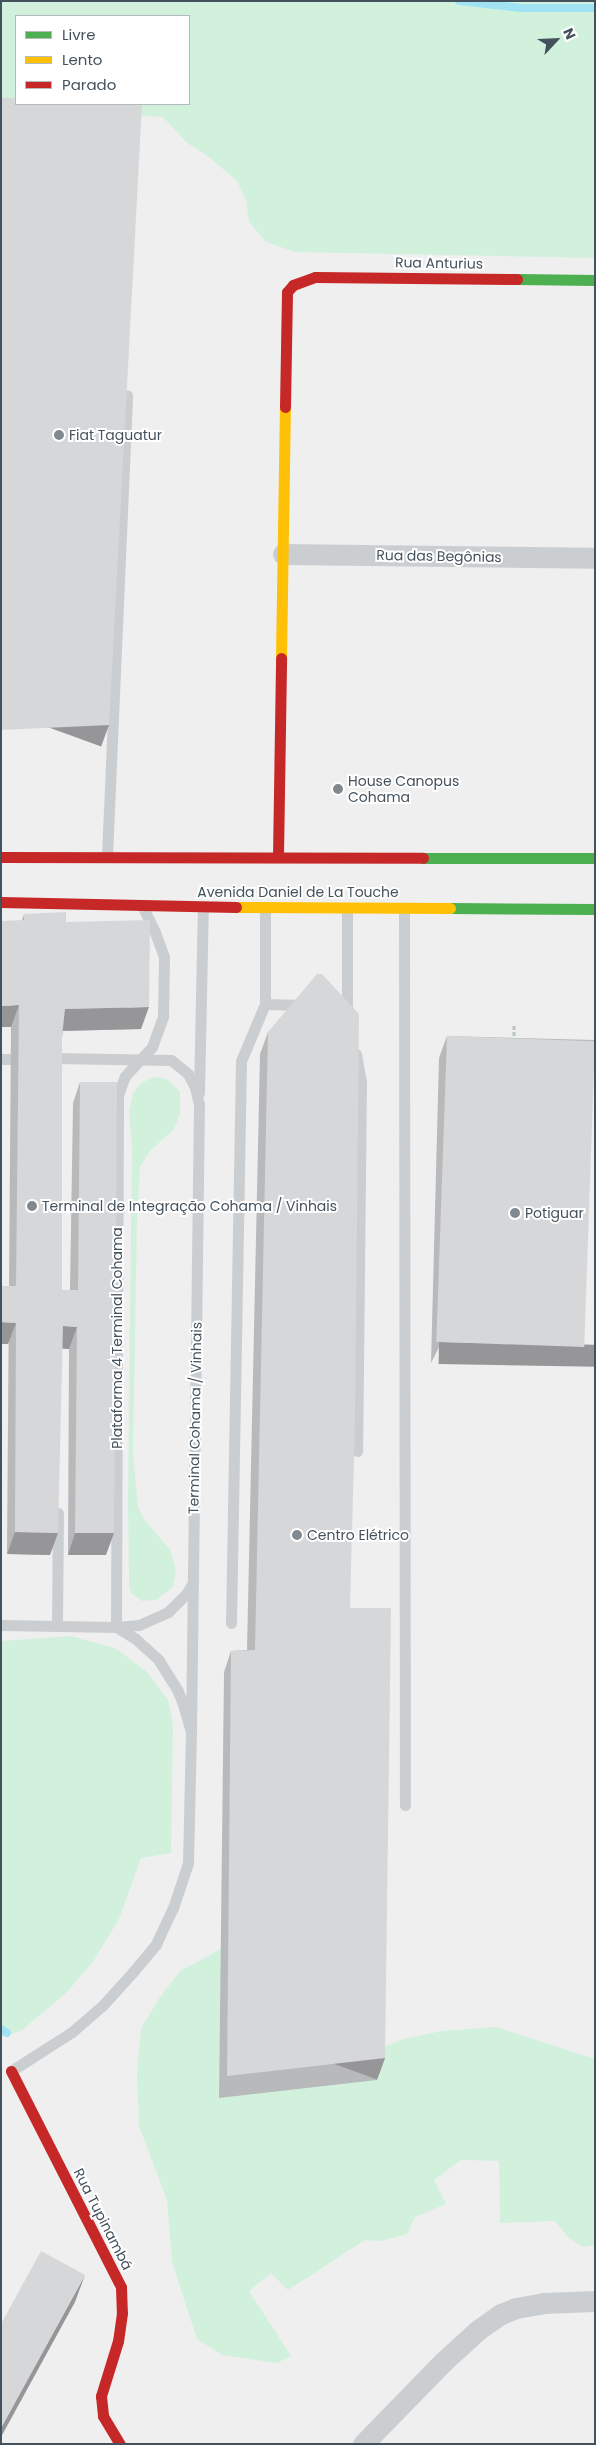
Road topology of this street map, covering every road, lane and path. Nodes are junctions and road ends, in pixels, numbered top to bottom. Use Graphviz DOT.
graph roads {
  1 [pos="595,280"];
  2 [pos="127,395"];
  3 [pos="283,554"];
  4 [pos="595,558"];
  5 [pos="1,849"];
  6 [pos="72,856"];
  7 [pos="107,856"];
  8 [pos="278,856"];
  9 [pos="1,857"];
  10 [pos="595,858"];
  11 [pos="1,902"];
  12 [pos="38,903"];
  13 [pos="142,906"];
  14 [pos="1,907"];
  15 [pos="203,907"];
  16 [pos="265,907"];
  17 [pos="348,908"];
  18 [pos="404,908"];
  19 [pos="595,909"];
  20 [pos="265,1004"];
  21 [pos="514,1023"];
  22 [pos="354,1043"];
  23 [pos="514,1051"];
  24 [pos="143,1058"];
  25 [pos="58,1062"];
  26 [pos="199,1104"];
  27 [pos="357,1451"];
  28 [pos="58,1498"];
  29 [pos="194,1580"];
  30 [pos="231,1623"];
  31 [pos="1,1625"];
  32 [pos="57,1626"];
  33 [pos="116,1627"];
  34 [pos="191,1732"];
  35 [pos="405,1805"];
  36 [pos="5,2074"];
  37 [pos="595,2301"];
  38 [pos="120,2444"];
  39 [pos="363,2444"];
  1 -- 3 [label="main road, Rua Anturius"];
  2 -- 7 [label="lane"];
  3 -- 4 [label="street, Rua das Begônias"];
  3 -- 8 [label="main road"];
  5 -- 6 [label="main road"];
  6 -- 7 [label="main road"];
  6 -- 9 [label="main road"];
  7 -- 8 [label="main road"];
  8 -- 10 [label="main road"];
  11 -- 12 [label="main road, Avenida Daniel de La Touche"];
  12 -- 13 [label="main road, Avenida Daniel de La Touche"];
  12 -- 14 [label="main road"];
  13 -- 15 [label="main road, Avenida Daniel de La Touche"];
  13 -- 24 [label="lane"];
  15 -- 16 [label="main road, Avenida Daniel de La Touche"];
  15 -- 26 [label="lane, Terminal Cohama / Vinhais"];
  16 -- 17 [label="main road, Avenida Daniel de La Touche"];
  16 -- 20 [label="lane"];
  17 -- 18 [label="main road, Avenida Daniel de La Touche"];
  17 -- 20 [label="lane"];
  18 -- 19 [label="main road, Avenida Daniel de La Touche"];
  18 -- 35 [label="lane"];
  20 -- 30 [label="lane"];
  21 -- 23 [label="path"];
  22 -- 27 [label="lane"];
  24 -- 25 [label="lane, Terminal Cohama / Vinhais"];
  24 -- 26 [label="lane, Terminal Cohama / Vinhais"];
  24 -- 33 [label="lane, Plataforma 4 Terminal Cohama"];
  26 -- 29 [label="lane, Terminal Cohama / Vinhais"];
  28 -- 32 [label="lane"];
  29 -- 33 [label="lane"];
  29 -- 34 [label="lane, Terminal Cohama / Vinhais"];
  31 -- 32 [label="lane"];
  32 -- 33 [label="lane"];
  33 -- 34 [label="lane"];
  34 -- 36 [label="lane, Terminal Cohama / Vinhais"];
  36 -- 38 [label="main road, Rua Tupinambá"];
  37 -- 39 [label="street"];
}
